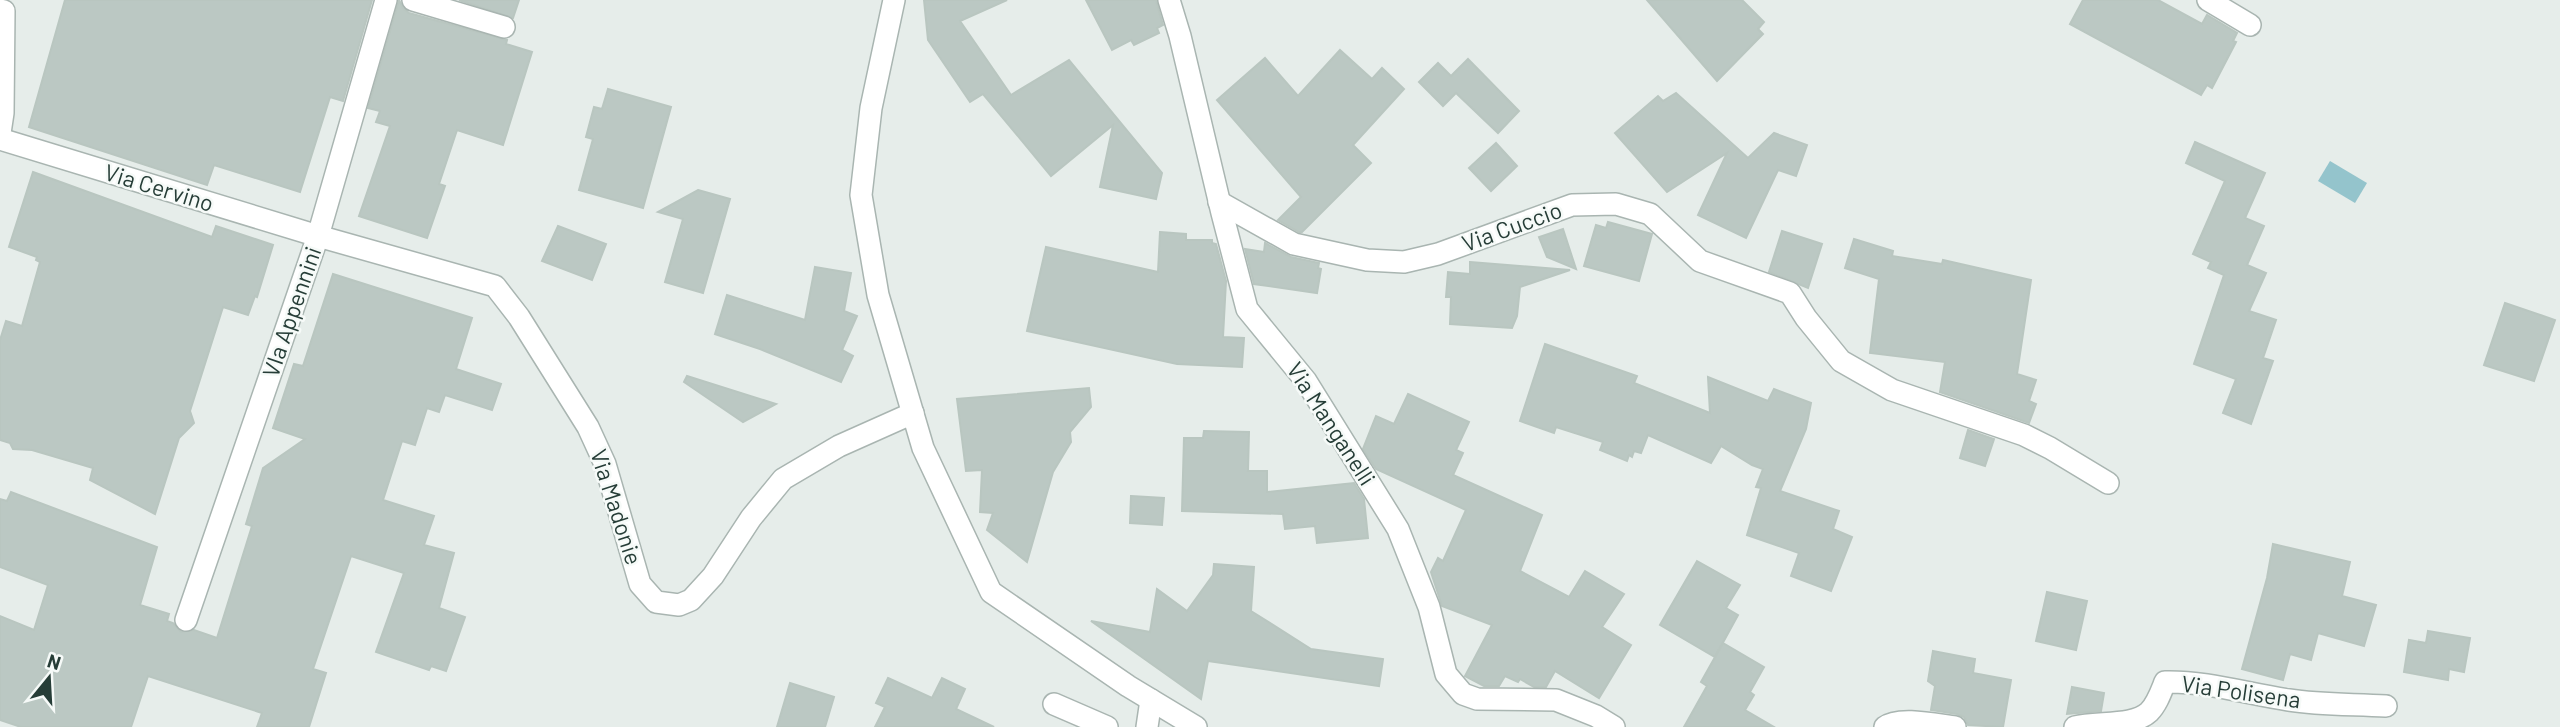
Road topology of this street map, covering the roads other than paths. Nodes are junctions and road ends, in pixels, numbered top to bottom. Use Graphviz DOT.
graph roads {
  1 [pos="386,0"];
  2 [pos="412,0"];
  3 [pos="894,0"];
  4 [pos="1169,0"];
  5 [pos="2208,0"];
  6 [pos="0,10"];
  7 [pos="2250,25"];
  8 [pos="505,27"];
  9 [pos="0,133"];
  10 [pos="0,139"];
  11 [pos="1219,202"];
  12 [pos="318,236"];
  13 [pos="913,413"];
  14 [pos="2108,483"];
  15 [pos="186,620"];
  16 [pos="1151,700"];
  17 [pos="1054,704"];
  18 [pos="2386,706"];
  19 [pos="1107,727"];
  20 [pos="1147,727"];
  21 [pos="1196,727"];
  22 [pos="1614,727"];
  23 [pos="1885,727"];
  24 [pos="1955,727"];
  25 [pos="2074,727"];
  1 -- 12 [label="street, VIa Appennini"];
  2 -- 8 [label="street"];
  3 -- 13 [label="street"];
  4 -- 11 [label="street, Via Manganelli"];
  5 -- 7 [label="street"];
  6 -- 9 [label="street"];
  10 -- 12 [label="street, Via Cervino"];
  11 -- 14 [label="street, Via Cuccio"];
  11 -- 22 [label="street, Via Manganelli"];
  12 -- 13 [label="street, Via Madonie"];
  12 -- 15 [label="street, VIa Appennini"];
  13 -- 16 [label="street"];
  16 -- 20 [label="street"];
  16 -- 21 [label="street"];
  17 -- 19 [label="street"];
  18 -- 25 [label="street, Via Polisena"];
  23 -- 24 [label="street"];
}
